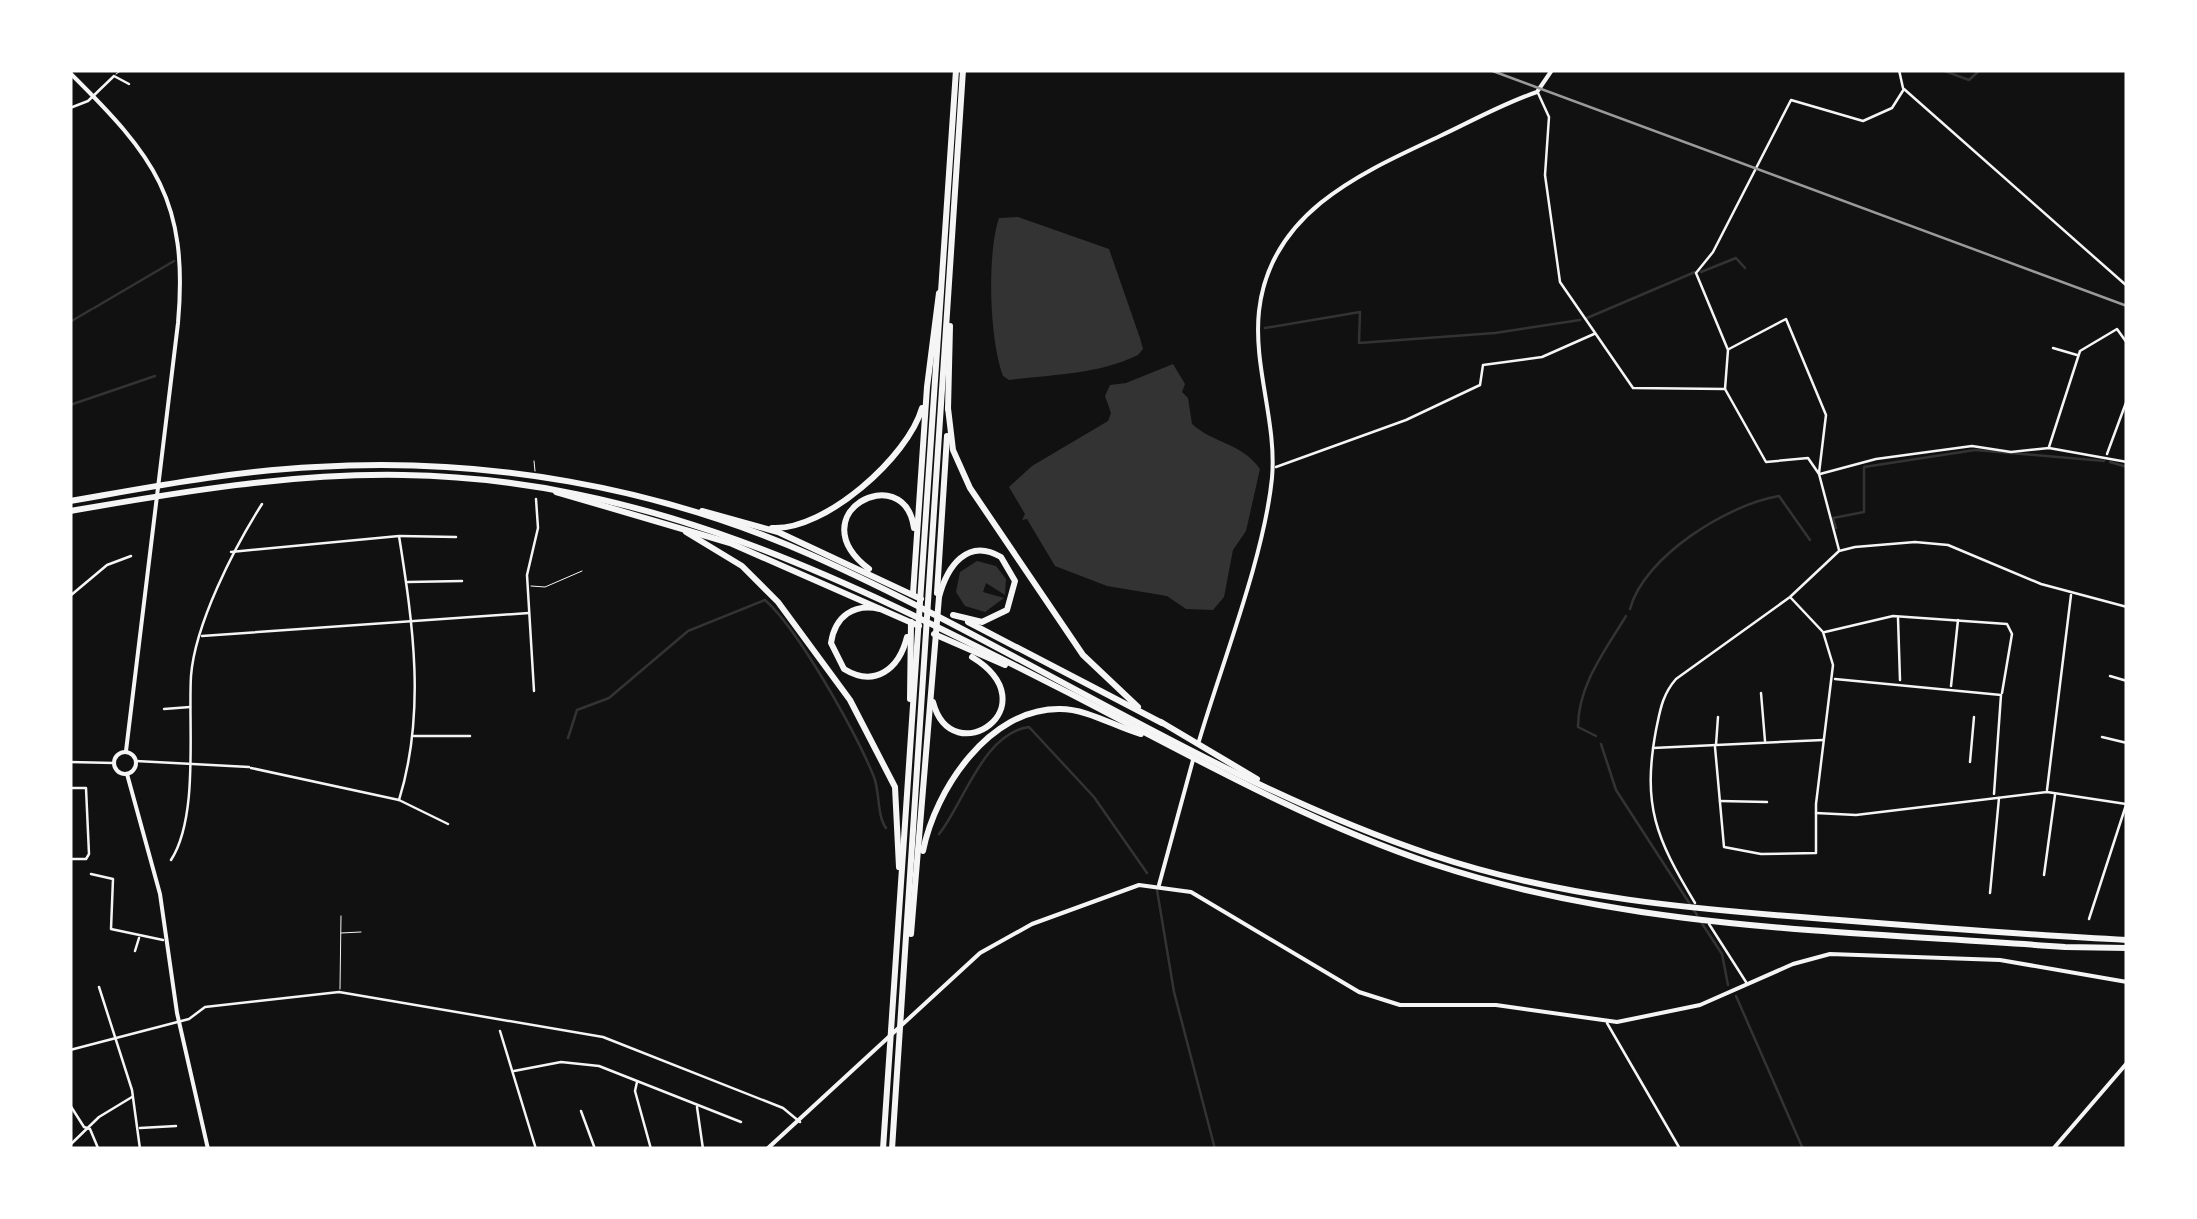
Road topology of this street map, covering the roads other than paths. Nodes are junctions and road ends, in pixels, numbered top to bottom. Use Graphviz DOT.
graph roads {
  1 [pos="122,70"];
  2 [pos="960,70"];
  3 [pos="1552,70"];
  4 [pos="1899,70"];
  5 [pos="70,73"];
  6 [pos="114,76"];
  7 [pos="129,84"];
  8 [pos="1904,89"];
  9 [pos="1537,92"];
  10 [pos="94,96"];
  11 [pos="70,108"];
  12 [pos="2127,286"];
  13 [pos="942,288"];
  14 [pos="948,297"];
  15 [pos="1597,333"];
  16 [pos="2127,343"];
  17 [pos="2053,348"];
  18 [pos="1728,350"];
  19 [pos="2079,356"];
  20 [pos="927,388"];
  21 [pos="1725,389"];
  22 [pos="2127,400"];
  23 [pos="948,408"];
  24 [pos="2049,448"];
  25 [pos="2107,456"];
  26 [pos="534,461"];
  27 [pos="2127,462"];
  28 [pos="1276,467"];
  29 [pos="1819,474"];
  30 [pos="541,487"];
  31 [pos="536,499"];
  32 [pos="70,501"];
  33 [pos="262,504"];
  34 [pos="692,510"];
  35 [pos="70,511"];
  36 [pos="666,524"];
  37 [pos="764,527"];
  38 [pos="399,536"];
  39 [pos="456,537"];
  40 [pos="915,549"];
  41 [pos="1839,551"];
  42 [pos="232,552"];
  43 [pos="132,556"];
  44 [pos="582,571"];
  45 [pos="462,581"];
  46 [pos="406,582"];
  47 [pos="886,582"];
  48 [pos="528,586"];
  49 [pos="928,592"];
  50 [pos="2072,592"];
  51 [pos="70,596"];
  52 [pos="1790,597"];
  53 [pos="2127,607"];
  54 [pos="891,612"];
  55 [pos="529,613"];
  56 [pos="953,615"];
  57 [pos="1898,616"];
  58 [pos="1958,618"];
  59 [pos="412,621"];
  60 [pos="1823,632"];
  61 [pos="202,636"];
  62 [pos="919,636"];
  63 [pos="946,640"];
  64 [pos="1034,676"];
  65 [pos="2110,676"];
  66 [pos="1834,679"];
  67 [pos="2127,681"];
  68 [pos="1900,682"];
  69 [pos="931,684"];
  70 [pos="1951,688"];
  71 [pos="534,691"];
  72 [pos="1760,693"];
  73 [pos="2001,695"];
  74 [pos="192,706"];
  75 [pos="164,708"];
  76 [pos="1974,716"];
  77 [pos="1718,717"];
  78 [pos="1162,723"];
  79 [pos="412,736"];
  80 [pos="470,736"];
  81 [pos="2102,736"];
  82 [pos="1155,738"];
  83 [pos="1825,740"];
  84 [pos="1765,742"];
  85 [pos="2127,744"];
  86 [pos="1716,747"];
  87 [pos="126,748"];
  88 [pos="1653,748"];
  89 [pos="136,761"];
  90 [pos="70,762"];
  91 [pos="114,762"];
  92 [pos="192,762"];
  93 [pos="1970,762"];
  94 [pos="127,774"];
  95 [pos="1262,783"];
  96 [pos="70,788"];
  97 [pos="2047,792"];
  98 [pos="2055,793"];
  99 [pos="1997,797"];
  100 [pos="399,800"];
  101 [pos="1719,802"];
  102 [pos="1767,802"];
  103 [pos="2127,803"];
  104 [pos="1816,813"];
  105 [pos="448,824"];
  106 [pos="70,859"];
  107 [pos="171,860"];
  108 [pos="91,874"];
  109 [pos="2044,875"];
  110 [pos="1159,884"];
  111 [pos="916,892"];
  112 [pos="1990,894"];
  113 [pos="1690,909"];
  114 [pos="899,912"];
  115 [pos="340,916"];
  116 [pos="2089,919"];
  117 [pos="1712,922"];
  118 [pos="361,932"];
  119 [pos="338,933"];
  120 [pos="140,936"];
  121 [pos="165,940"];
  122 [pos="2127,944"];
  123 [pos="134,951"];
  124 [pos="905,960"];
  125 [pos="2127,982"];
  126 [pos="1747,983"];
  127 [pos="99,987"];
  128 [pos="339,992"];
  129 [pos="178,1022"];
  130 [pos="1607,1023"];
  131 [pos="500,1031"];
  132 [pos="115,1038"];
  133 [pos="70,1050"];
  134 [pos="2127,1063"];
  135 [pos="514,1071"];
  136 [pos="638,1080"];
  137 [pos="134,1096"];
  138 [pos="70,1105"];
  139 [pos="697,1106"];
  140 [pos="581,1111"];
  141 [pos="740,1122"];
  142 [pos="800,1122"];
  143 [pos="176,1126"];
  144 [pos="88,1128"];
  145 [pos="138,1128"];
  146 [pos="806,1128"];
  147 [pos="70,1145"];
  148 [pos="98,1148"];
  149 [pos="140,1149"];
  150 [pos="208,1149"];
  151 [pos="536,1149"];
  152 [pos="595,1149"];
  153 [pos="651,1149"];
  154 [pos="703,1149"];
  155 [pos="767,1149"];
  156 [pos="883,1149"];
  157 [pos="892,1149"];
  158 [pos="1680,1149"];
  159 [pos="2052,1149"];
  1 -- 6 [label="lane"];
  2 -- 13 [label="highway"];
  2 -- 14 [label="highway"];
  3 -- 9 [label="main road"];
  4 -- 8 [label="street"];
  5 -- 10 [label="main road"];
  6 -- 7 [label="street"];
  6 -- 10 [label="street"];
  8 -- 12 [label="street"];
  8 -- 18 [label="street"];
  9 -- 15 [label="street"];
  9 -- 110 [label="main road"];
  10 -- 11 [label="street"];
  10 -- 87 [label="main road"];
  13 -- 20 [label="highway"];
  13 -- 49 [label="highway"];
  14 -- 23 [label="highway"];
  14 -- 49 [label="highway"];
  15 -- 21 [label="street"];
  15 -- 28 [label="street"];
  16 -- 19 [label="street"];
  17 -- 19 [label="street"];
  18 -- 21 [label="street"];
  18 -- 29 [label="street"];
  19 -- 24 [label="street"];
  20 -- 37 [label="highway"];
  20 -- 40 [label="highway"];
  21 -- 29 [label="street"];
  22 -- 25 [label="street"];
  23 -- 49 [label="highway"];
  23 -- 78 [label="highway"];
  24 -- 25 [label="street"];
  24 -- 29 [label="street"];
  25 -- 27 [label="street"];
  26 -- 31 [label="lane"];
  29 -- 41 [label="street"];
  30 -- 35 [label="highway"];
  30 -- 36 [label="highway"];
  30 -- 64 [label="highway"];
  31 -- 48 [label="street"];
  32 -- 34 [label="highway"];
  33 -- 42 [label="street"];
  34 -- 37 [label="highway"];
  34 -- 95 [label="highway"];
  36 -- 54 [label="highway"];
  36 -- 114 [label="highway"];
  37 -- 47 [label="highway"];
  38 -- 39 [label="street"];
  38 -- 42 [label="street"];
  38 -- 46 [label="street"];
  40 -- 47 [label="highway"];
  40 -- 49 [label="highway"];
  41 -- 50 [label="street"];
  41 -- 52 [label="street"];
  42 -- 61 [label="street"];
  43 -- 51 [label="street"];
  44 -- 48 [label="lane"];
  45 -- 46 [label="street"];
  46 -- 59 [label="street"];
  47 -- 56 [label="highway"];
  48 -- 55 [label="street"];
  49 -- 56 [label="highway"];
  49 -- 62 [label="highway"];
  49 -- 62 [label="highway"];
  49 -- 62 [label="highway"];
  50 -- 53 [label="street"];
  50 -- 97 [label="street"];
  52 -- 60 [label="street"];
  52 -- 88 [label="street"];
  54 -- 62 [label="highway"];
  54 -- 63 [label="highway"];
  55 -- 59 [label="street"];
  55 -- 71 [label="street"];
  56 -- 78 [label="highway"];
  57 -- 58 [label="street"];
  57 -- 60 [label="street"];
  57 -- 68 [label="street"];
  58 -- 70 [label="street"];
  58 -- 73 [label="street"];
  59 -- 61 [label="street"];
  59 -- 79 [label="street"];
  60 -- 66 [label="street"];
  61 -- 74 [label="street"];
  62 -- 69 [label="highway"];
  62 -- 114 [label="highway"];
  62 -- 124 [label="highway"];
  63 -- 64 [label="highway"];
  63 -- 69 [label="highway"];
  64 -- 82 [label="highway"];
  65 -- 67 [label="street"];
  66 -- 68 [label="street"];
  66 -- 83 [label="street"];
  68 -- 70 [label="street"];
  69 -- 111 [label="highway"];
  70 -- 73 [label="street"];
  72 -- 84 [label="street"];
  73 -- 99 [label="street"];
  74 -- 75 [label="street"];
  74 -- 92 [label="street"];
  76 -- 93 [label="street"];
  77 -- 86 [label="street"];
  78 -- 95 [label="highway"];
  79 -- 80 [label="street"];
  79 -- 100 [label="street"];
  81 -- 85 [label="street"];
  82 -- 111 [label="highway"];
  82 -- 113 [label="highway"];
  83 -- 84 [label="street"];
  83 -- 104 [label="street"];
  84 -- 86 [label="street"];
  86 -- 88 [label="street"];
  86 -- 101 [label="street"];
  87 -- 89 [label="main road"];
  87 -- 91 [label="main road"];
  88 -- 113 [label="street"];
  89 -- 92 [label="street"];
  89 -- 94 [label="main road"];
  90 -- 91 [label="street"];
  91 -- 94 [label="main road"];
  92 -- 100 [label="street"];
  92 -- 107 [label="street"];
  94 -- 121 [label="main road"];
  95 -- 113 [label="highway"];
  96 -- 106 [label="street"];
  97 -- 98 [label="street"];
  97 -- 99 [label="street"];
  98 -- 103 [label="street"];
  98 -- 109 [label="street"];
  99 -- 104 [label="street"];
  99 -- 112 [label="street"];
  100 -- 105 [label="street"];
  101 -- 102 [label="street"];
  101 -- 104 [label="street"];
  103 -- 116 [label="street"];
  108 -- 120 [label="street"];
  110 -- 130 [label="main road"];
  110 -- 142 [label="main road"];
  111 -- 124 [label="highway"];
  113 -- 117 [label="highway"];
  113 -- 122 [label="highway"];
  114 -- 156 [label="highway"];
  115 -- 119 [label="lane"];
  117 -- 122 [label="highway"];
  117 -- 126 [label="street"];
  118 -- 119 [label="lane"];
  119 -- 128 [label="lane"];
  120 -- 121 [label="street"];
  120 -- 123 [label="street"];
  121 -- 129 [label="main road"];
  124 -- 157 [label="highway"];
  125 -- 126 [label="main road"];
  126 -- 130 [label="main road"];
  127 -- 132 [label="street"];
  128 -- 129 [label="street"];
  128 -- 142 [label="street"];
  129 -- 132 [label="street"];
  129 -- 150 [label="main road"];
  130 -- 158 [label="street"];
  131 -- 135 [label="street"];
  132 -- 133 [label="street"];
  132 -- 137 [label="street"];
  134 -- 159 [label="main road"];
  135 -- 136 [label="street"];
  135 -- 151 [label="street"];
  136 -- 139 [label="street"];
  136 -- 153 [label="street"];
  137 -- 144 [label="street"];
  137 -- 145 [label="street"];
  138 -- 144 [label="street"];
  139 -- 141 [label="street"];
  139 -- 154 [label="street"];
  140 -- 152 [label="street"];
  142 -- 146 [label="lane"];
  142 -- 155 [label="main road"];
  143 -- 145 [label="street"];
  144 -- 147 [label="street"];
  144 -- 148 [label="street"];
  145 -- 149 [label="street"];
}
